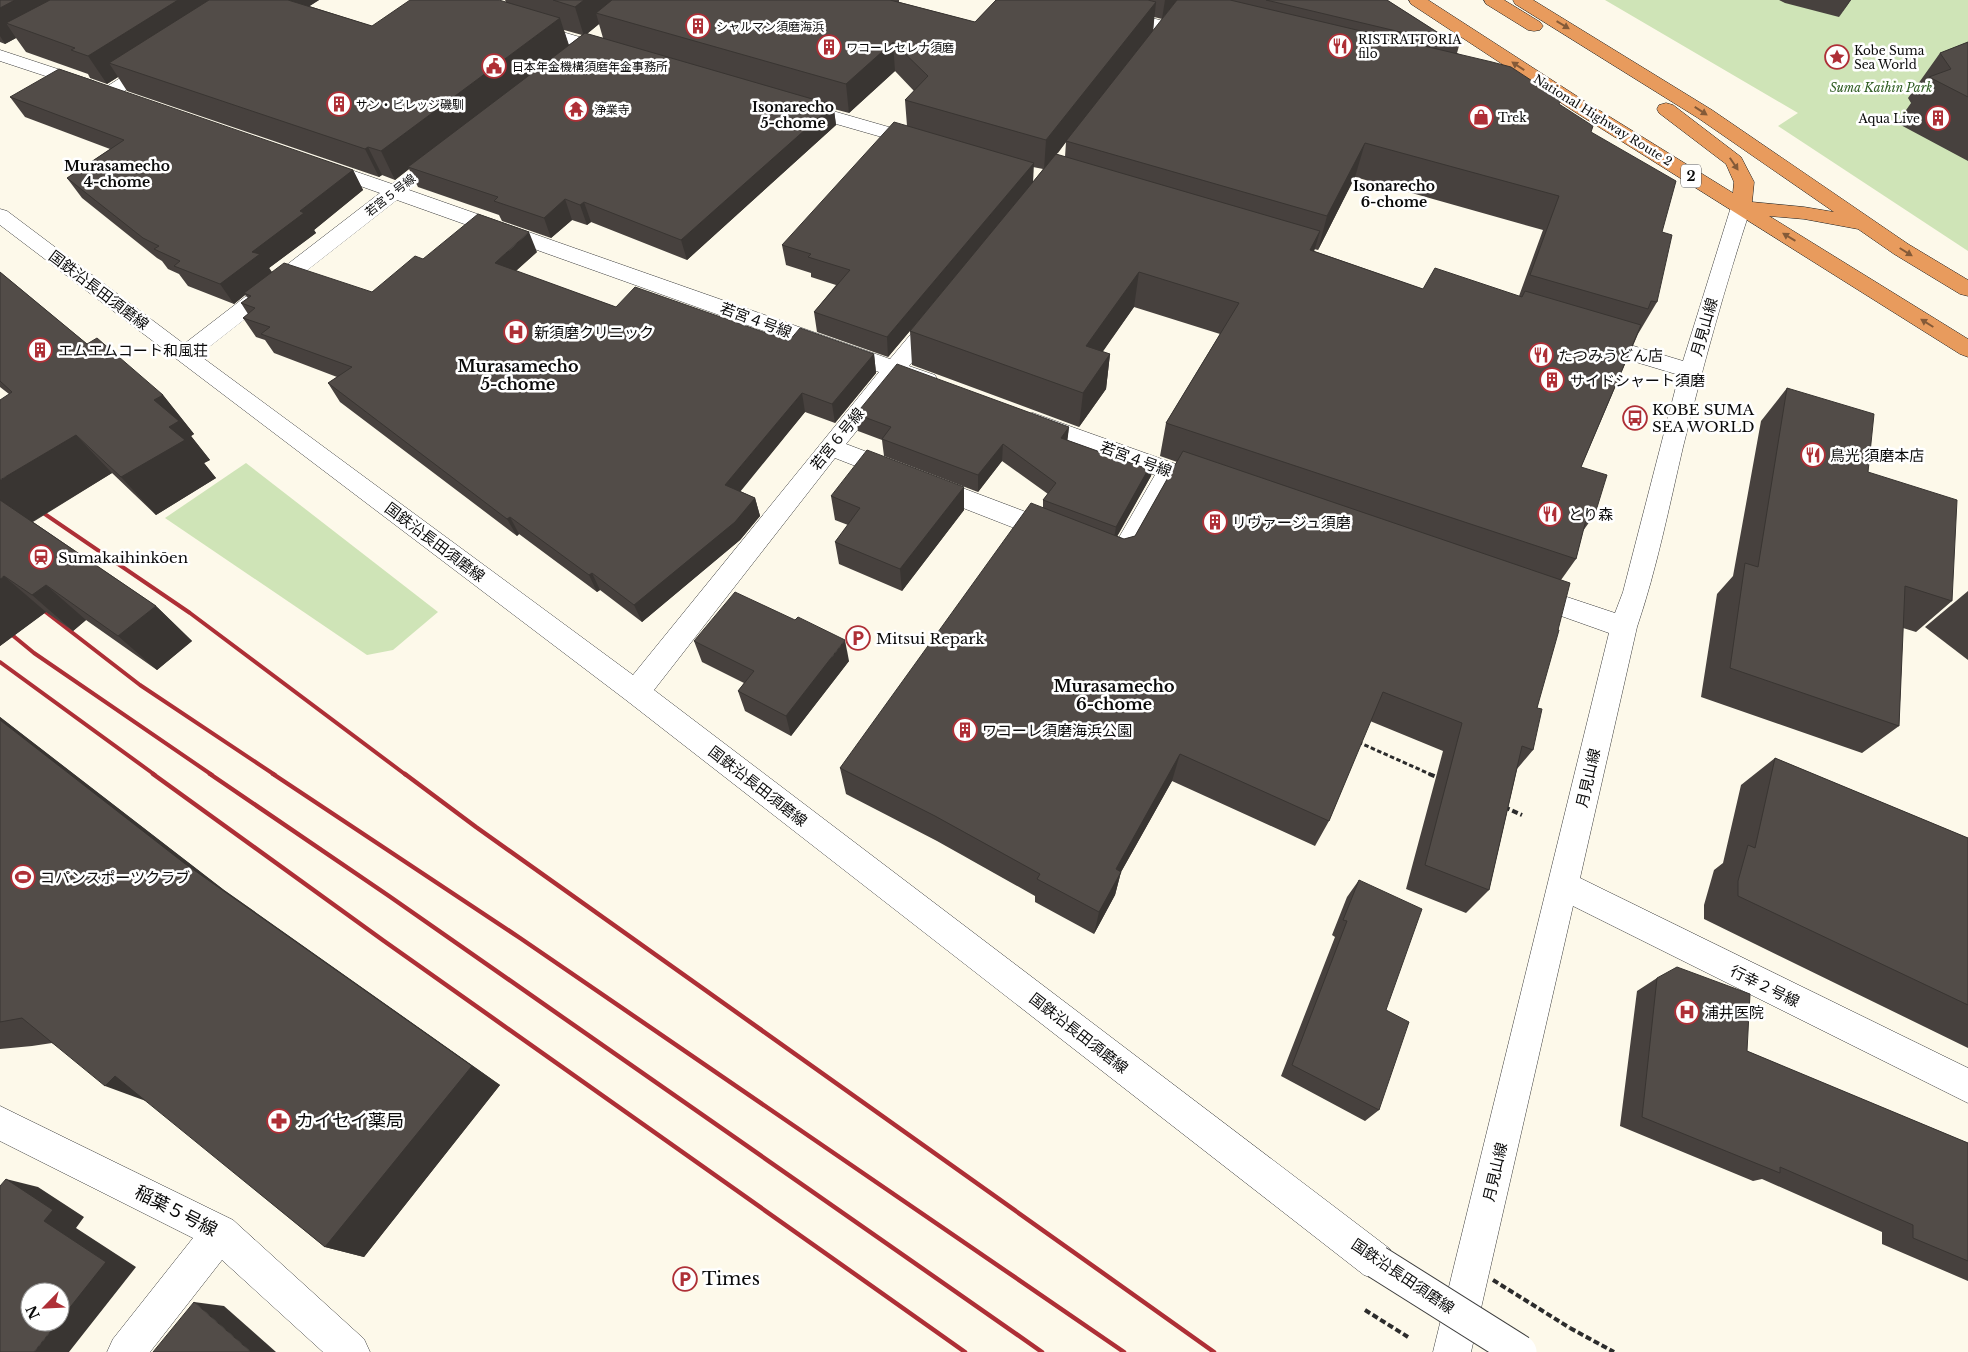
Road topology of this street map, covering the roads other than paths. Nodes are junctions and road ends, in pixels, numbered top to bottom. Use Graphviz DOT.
graph roads {
  1 [pos="1058,0"];
  2 [pos="1417,0"];
  3 [pos="1492,0"];
  4 [pos="1521,0"];
  5 [pos="1182,8"];
  6 [pos="514,23"];
  7 [pos="609,28"];
  8 [pos="579,51"];
  9 [pos="5,53"];
  10 [pos="624,56"];
  11 [pos="164,57"];
  12 [pos="1551,88"];
  13 [pos="1522,90"];
  14 [pos="109,93"];
  15 [pos="136,102"];
  16 [pos="785,103"];
  17 [pos="936,146"];
  18 [pos="303,160"];
  19 [pos="418,174"];
  20 [pos="395,192"];
  21 [pos="1741,208"];
  22 [pos="0,215"];
  23 [pos="1866,224"];
  24 [pos="1968,289"];
  25 [pos="944,309"];
  26 [pos="1578,337"];
  27 [pos="1968,349"];
  28 [pos="184,355"];
  29 [pos="894,369"];
  30 [pos="1691,371"];
  31 [pos="949,390"];
  32 [pos="1014,414"];
  33 [pos="830,447"];
  34 [pos="1169,472"];
  35 [pos="1225,491"];
  36 [pos="1507,587"];
  37 [pos="1624,627"];
  38 [pos="636,692"];
  39 [pos="1563,885"];
  40 [pos="1968,1086"];
  41 [pos="0,1123"];
  42 [pos="220,1232"];
  43 [pos="126,1352"];
  44 [pos="351,1352"];
  45 [pos="1452,1352"];
  46 [pos="1520,1352"];
  1 -- 5 [label="street"];
  12 -- 2 [label="highway, National Highway Route 2 / 2, one-way"];
  3 -- 21 [label="highway, one-way"];
  4 -- 23 [label="highway, one-way"];
  6 -- 8 [label="street"];
  7 -- 8 [label="street"];
  8 -- 10 [label="street"];
  9 -- 14 [label="street"];
  11 -- 14 [label="street"];
  12 -- 13 [label="street"];
  12 -- 21 [label="highway, National Highway Route 2 / 2"];
  14 -- 15 [label="street"];
  16 -- 17 [label="street"];
  18 -- 20 [label="street, 若宮４号線"];
  19 -- 20 [label="street, 若宮５号線"];
  20 -- 28 [label="street, 若宮５号線"];
  20 -- 29 [label="street, 若宮４号線"];
  21 -- 23 [label="highway"];
  27 -- 21 [label="highway, National Highway Route 2 / 2, one-way"];
  21 -- 30 [label="street, 月見山線"];
  22 -- 28 [label="street, 国鉄沿長田須磨線"];
  23 -- 24 [label="highway, one-way"];
  25 -- 29 [label="street, 若宮６号線"];
  26 -- 30 [label="street"];
  28 -- 38 [label="street, 国鉄沿長田須磨線"];
  29 -- 31 [label="street, 若宮４号線"];
  29 -- 33 [label="street, 若宮６号線"];
  30 -- 37 [label="street, 月見山線"];
  32 -- 34 [label="street, 若宮４号線"];
  33 -- 34 [label="street"];
  33 -- 38 [label="street, 若宮６号線"];
  34 -- 35 [label="street, 若宮４号線"];
  36 -- 37 [label="street"];
  37 -- 39 [label="street, 月見山線"];
  38 -- 46 [label="street, 国鉄沿長田須磨線, bridge"];
  39 -- 40 [label="street, 行幸２号線"];
  39 -- 45 [label="street, 月見山線"];
  41 -- 42 [label="street, 稲葉５号線"];
  42 -- 43 [label="street"];
  42 -- 44 [label="street, 稲葉５号線"];
}
